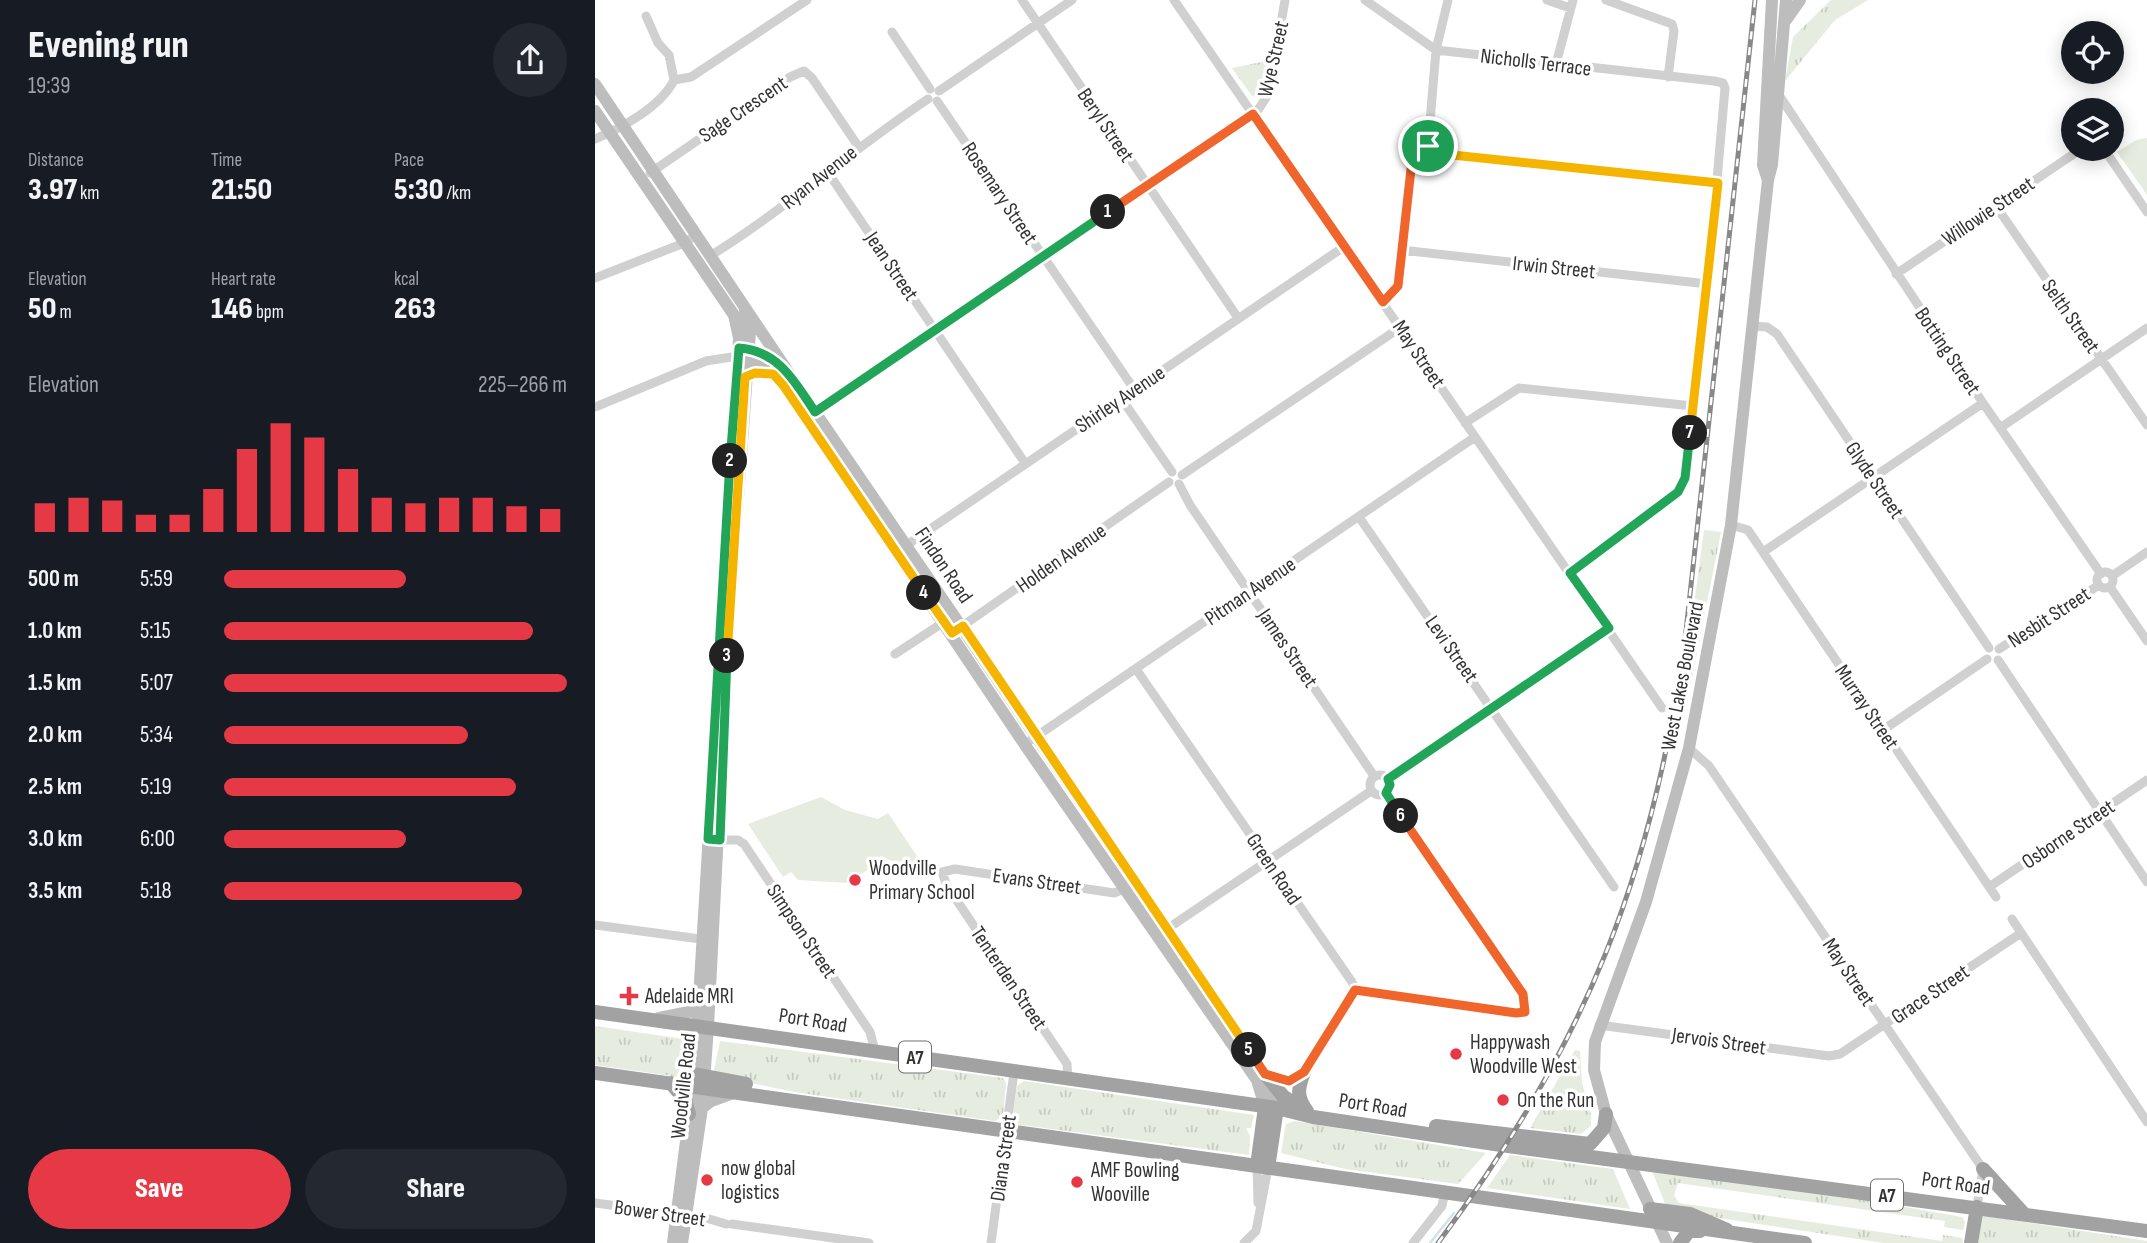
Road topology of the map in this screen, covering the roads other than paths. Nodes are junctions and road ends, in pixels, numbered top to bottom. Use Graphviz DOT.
graph roads {
  1 [pos="807,0"];
  2 [pos="1022,0"];
  3 [pos="1072,0"];
  4 [pos="1174,0"];
  5 [pos="1285,0"];
  6 [pos="1365,0"];
  7 [pos="1448,0"];
  8 [pos="1547,0"];
  9 [pos="1606,0"];
  10 [pos="1772,0"];
  11 [pos="1786,0"];
  12 [pos="1800,0"];
  13 [pos="1572,4"];
  14 [pos="646,16"];
  15 [pos="1785,21"];
  16 [pos="1038,24"];
  17 [pos="892,32"];
  18 [pos="1436,50"];
  19 [pos="1556,64"];
  20 [pos="1668,77"];
  21 [pos="674,80"];
  22 [pos="595,83"];
  23 [pos="1778,94"];
  24 [pos="933,95"];
  25 [pos="595,111"];
  26 [pos="1253,114"];
  27 [pos="623,124"];
  28 [pos="1797,127"];
  29 [pos="610,133"];
  30 [pos="1774,136"];
  31 [pos="595,139"];
  32 [pos="858,146"];
  33 [pos="1428,146"];
  34 [pos="2063,161"];
  35 [pos="2113,161"];
  36 [pos="653,170"];
  37 [pos="829,174"];
  38 [pos="641,178"];
  39 [pos="1768,180"];
  40 [pos="1718,183"];
  41 [pos="1148,185"];
  42 [pos="1996,206"];
  43 [pos="2147,212"];
  44 [pos="696,235"];
  45 [pos="684,243"];
  46 [pos="1345,246"];
  47 [pos="1401,250"];
  48 [pos="710,256"];
  49 [pos="1043,257"];
  50 [pos="1896,274"];
  51 [pos="595,278"];
  52 [pos="1707,284"];
  53 [pos="1383,302"];
  54 [pos="743,303"];
  55 [pos="1238,318"];
  56 [pos="1752,326"];
  57 [pos="1401,327"];
  58 [pos="2147,328"];
  59 [pos="935,330"];
  60 [pos="743,353"];
  61 [pos="2101,359"];
  62 [pos="785,367"];
  63 [pos="773,374"];
  64 [pos="745,377"];
  65 [pos="1133,389"];
  66 [pos="1121,398"];
  67 [pos="1983,403"];
  68 [pos="1693,406"];
  69 [pos="595,407"];
  70 [pos="810,415"];
  71 [pos="1465,423"];
  72 [pos="2147,425"];
  73 [pos="2000,428"];
  74 [pos="1475,437"];
  75 [pos="1025,463"];
  76 [pos="1178,477"];
  77 [pos="1873,478"];
  78 [pos="1359,517"];
  79 [pos="1731,525"];
  80 [pos="901,548"];
  81 [pos="1763,552"];
  82 [pos="2147,552"];
  83 [pos="1570,573"];
  84 [pos="2101,574"];
  85 [pos="2112,576"];
  86 [pos="2099,585"];
  87 [pos="2110,587"];
  88 [pos="1249,591"];
  89 [pos="944,622"];
  90 [pos="1609,628"];
  91 [pos="957,630"];
  92 [pos="2147,641"];
  93 [pos="1989,648"];
  94 [pos="1999,649"];
  95 [pos="895,654"];
  96 [pos="1987,659"];
  97 [pos="1998,660"];
  98 [pos="1136,669"];
  99 [pos="1492,707"];
  100 [pos="1663,708"];
  101 [pos="1883,730"];
  102 [pos="1037,736"];
  103 [pos="1025,745"];
  104 [pos="1689,748"];
  105 [pos="1374,776"];
  106 [pos="1388,779"];
  107 [pos="2147,780"];
  108 [pos="1371,791"];
  109 [pos="1386,793"];
  110 [pos="2099,812"];
  111 [pos="714,840"];
  112 [pos="1268,860"];
  113 [pos="942,878"];
  114 [pos="1136,882"];
  115 [pos="2147,882"];
  116 [pos="1614,887"];
  117 [pos="1989,887"];
  118 [pos="1124,890"];
  119 [pos="1996,897"];
  120 [pos="2012,919"];
  121 [pos="595,925"];
  122 [pos="1162,933"];
  123 [pos="2021,933"];
  124 [pos="708,940"];
  125 [pos="1355,990"];
  126 [pos="699,998"];
  127 [pos="595,1012"];
  128 [pos="652,1019"];
  129 [pos="1599,1025"];
  130 [pos="1884,1025"];
  131 [pos="703,1026"];
  132 [pos="875,1051"];
  133 [pos="1840,1054"];
  134 [pos="1014,1072"];
  135 [pos="1304,1072"];
  136 [pos="595,1073"];
  137 [pos="1261,1077"];
  138 [pos="698,1081"];
  139 [pos="1068,1081"];
  140 [pos="671,1083"];
  141 [pos="736,1092"];
  142 [pos="787,1099"];
  143 [pos="1235,1104"];
  144 [pos="1271,1108"];
  145 [pos="696,1111"];
  146 [pos="1606,1114"];
  147 [pos="1313,1117"];
  148 [pos="2147,1122"];
  149 [pos="1007,1130"];
  150 [pos="1403,1130"];
  151 [pos="1627,1162"];
  152 [pos="1263,1167"];
  153 [pos="1983,1168"];
  154 [pos="1445,1191"];
  155 [pos="595,1203"];
  156 [pos="1977,1207"];
  157 [pos="1653,1214"];
  158 [pos="2024,1214"];
  159 [pos="681,1215"];
  160 [pos="1709,1231"];
  161 [pos="2147,1231"];
  162 [pos="1734,1235"];
  163 [pos="673,1243"];
  164 [pos="682,1243"];
  165 [pos="869,1243"];
  166 [pos="991,1243"];
  167 [pos="1244,1243"];
  168 [pos="1413,1243"];
  169 [pos="1667,1243"];
  170 [pos="1680,1243"];
  171 [pos="1805,1243"];
  172 [pos="1971,1243"];
  1 -- 21 [label="street"];
  2 -- 16 [label="street, Beryl Street"];
  3 -- 16 [label="street, Ryan Avenue"];
  4 -- 26 [label="street, May Street"];
  5 -- 26 [label="street, Wye Street"];
  6 -- 18 [label="street, Nicholls Terrace"];
  7 -- 18 [label="street"];
  8 -- 13 [label="street"];
  9 -- 20 [label="street"];
  10 -- 39 [label="main road, West Lakes Boulevard"];
  11 -- 15 [label="main road, West Lakes Boulevard"];
  12 -- 15 [label="main road"];
  13 -- 19 [label="street"];
  14 -- 21 [label="street"];
  15 -- 23 [label="main road, West Lakes Boulevard"];
  16 -- 24 [label="street, Ryan Avenue"];
  16 -- 41 [label="street, Beryl Street"];
  17 -- 24 [label="street, Rosemary Street"];
  18 -- 19 [label="street, Nicholls Terrace"];
  18 -- 33 [label="street"];
  19 -- 20 [label="street, Nicholls Terrace"];
  20 -- 40 [label="street, Nicholls Terrace"];
  21 -- 27 [label="street"];
  22 -- 27 [label="main road, Findon Road"];
  23 -- 28 [label="street, Botting Street"];
  23 -- 30 [label="main road, West Lakes Boulevard"];
  24 -- 32 [label="street, Ryan Avenue"];
  24 -- 49 [label="street, Rosemary Street"];
  25 -- 29 [label="main road"];
  26 -- 41 [label="street"];
  26 -- 46 [label="street, May Street"];
  27 -- 29 [label="street"];
  27 -- 36 [label="main road, Findon Road"];
  28 -- 30 [label="street"];
  28 -- 50 [label="street, Botting Street"];
  29 -- 31 [label="street"];
  29 -- 38 [label="main road"];
  30 -- 39 [label="main road, West Lakes Boulevard"];
  32 -- 36 [label="street, Sage Crescent"];
  32 -- 37 [label="street, Ryan Avenue"];
  33 -- 40 [label="street"];
  33 -- 47 [label="street"];
  34 -- 42 [label="street, Willowie Street"];
  35 -- 43 [label="street"];
  36 -- 38 [label="street, Sage Crescent"];
  36 -- 44 [label="main road, Findon Road"];
  37 -- 48 [label="street, Ryan Avenue"];
  37 -- 59 [label="street, Jean Street"];
  38 -- 45 [label="main road"];
  39 -- 56 [label="main road, West Lakes Boulevard"];
  40 -- 52 [label="street"];
  41 -- 49 [label="street"];
  41 -- 55 [label="street, Beryl Street"];
  42 -- 50 [label="street, Willowie Street"];
  42 -- 61 [label="street, Selth Street"];
  44 -- 45 [label="street"];
  44 -- 48 [label="main road, Findon Road"];
  45 -- 51 [label="street"];
  45 -- 60 [label="main road"];
  46 -- 53 [label="street, May Street"];
  46 -- 55 [label="street, Shirley Avenue"];
  47 -- 52 [label="street, Irwin Street"];
  47 -- 53 [label="street"];
  48 -- 54 [label="main road, Findon Road"];
  49 -- 59 [label="street"];
  49 -- 65 [label="street, Rosemary Street"];
  50 -- 67 [label="street, Botting Street"];
  52 -- 68 [label="street"];
  53 -- 57 [label="street, May Street"];
  54 -- 60 [label="main road, Woodville Road"];
  54 -- 62 [label="main road, Findon Road"];
  55 -- 65 [label="street, Shirley Avenue"];
  56 -- 77 [label="street, Glyde Street"];
  56 -- 79 [label="main road, West Lakes Boulevard"];
  57 -- 71 [label="street, May Street"];
  57 -- 76 [label="street"];
  58 -- 61 [label="street"];
  59 -- 70 [label="street"];
  59 -- 75 [label="street, Jean Street"];
  60 -- 62 [label="main road"];
  60 -- 63 [label="main road, Findon Road"];
  60 -- 64 [label="main road, Woodville Road"];
  60 -- 69 [label="street"];
  60 -- 111 [label="main road, Woodville Road"];
  61 -- 72 [label="street, Selth Street"];
  61 -- 73 [label="street"];
  62 -- 70 [label="main road, Findon Road"];
  63 -- 64 [label="main road"];
  63 -- 70 [label="main road, Findon Road"];
  64 -- 111 [label="main road, Woodville Road"];
  65 -- 66 [label="street, Shirley Avenue"];
  66 -- 75 [label="street, Shirley Avenue"];
  66 -- 76 [label="street, James Street"];
  67 -- 73 [label="street, Botting Street"];
  67 -- 77 [label="street"];
  68 -- 71 [label="street"];
  68 -- 83 [label="street"];
  70 -- 80 [label="main road, Findon Road"];
  71 -- 74 [label="street, May Street"];
  73 -- 84 [label="street, Botting Street"];
  74 -- 78 [label="street, Pitman Avenue"];
  74 -- 83 [label="street, May Street"];
  75 -- 80 [label="street, Shirley Avenue"];
  76 -- 88 [label="street, James Street"];
  76 -- 91 [label="street, Holden Avenue"];
  77 -- 81 [label="street"];
  77 -- 93 [label="street, Glyde Street"];
  78 -- 88 [label="street, Pitman Avenue"];
  78 -- 99 [label="street, Levi Street"];
  79 -- 81 [label="street, Murray Street"];
  79 -- 104 [label="main road, West Lakes Boulevard"];
  80 -- 89 [label="main road, Findon Road"];
  80 -- 91 [label="main road, Findon Road"];
  81 -- 101 [label="street, Murray Street"];
  82 -- 85 [label="street, Nesbit Street"];
  83 -- 90 [label="street, May Street"];
  84 -- 85 [label="street"];
  84 -- 86 [label="street"];
  85 -- 87 [label="street"];
  86 -- 87 [label="street"];
  86 -- 94 [label="street, Nesbit Street"];
  87 -- 92 [label="street"];
  88 -- 98 [label="street, Pitman Avenue"];
  88 -- 105 [label="street, James Street"];
  89 -- 91 [label="main road, Findon Road"];
  89 -- 95 [label="street"];
  90 -- 99 [label="street"];
  90 -- 100 [label="street, May Street"];
  91 -- 102 [label="main road, Findon Road"];
  91 -- 103 [label="main road, Findon Road"];
  93 -- 94 [label="street"];
  93 -- 96 [label="street"];
  94 -- 97 [label="street"];
  96 -- 97 [label="street"];
  96 -- 101 [label="street, Nesbit Street"];
  97 -- 110 [label="street"];
  98 -- 102 [label="street, Pitman Avenue"];
  98 -- 112 [label="street, Green Road"];
  99 -- 106 [label="street"];
  99 -- 116 [label="street, Levi Street"];
  101 -- 117 [label="street, Murray Street"];
  102 -- 103 [label="street, Pitman Avenue"];
  102 -- 114 [label="main road, Findon Road"];
  103 -- 118 [label="main road, Findon Road"];
  104 -- 129 [label="main road, West Lakes Boulevard"];
  104 -- 130 [label="street, May Street"];
  105 -- 106 [label="street"];
  105 -- 108 [label="street"];
  106 -- 109 [label="street"];
  107 -- 110 [label="street, Osborne Street"];
  108 -- 109 [label="street"];
  108 -- 112 [label="street"];
  109 -- 125 [label="street"];
  110 -- 115 [label="street"];
  110 -- 117 [label="street, Osborne Street"];
  111 -- 124 [label="main road, Woodville Road"];
  111 -- 132 [label="street, Simpson Street"];
  112 -- 122 [label="street"];
  112 -- 125 [label="street, Green Road"];
  113 -- 118 [label="street, Evans Street"];
  113 -- 139 [label="street, Tenterden Street"];
  114 -- 118 [label="street"];
  114 -- 122 [label="main road, Findon Road"];
  117 -- 119 [label="street, Murray Street"];
  118 -- 122 [label="main road, Findon Road"];
  120 -- 123 [label="street"];
  121 -- 124 [label="street"];
  122 -- 137 [label="main road, Findon Road"];
  123 -- 130 [label="street, Grace Street"];
  123 -- 148 [label="street"];
  124 -- 126 [label="main road, Woodville Road"];
  124 -- 131 [label="main road, Woodville Road"];
  125 -- 135 [label="street"];
  126 -- 128 [label="main road"];
  126 -- 131 [label="main road, Woodville Road"];
  127 -- 128 [label="highway, Port Road / A7"];
  128 -- 131 [label="highway, Port Road / A7"];
  129 -- 133 [label="street, Jervois Street"];
  129 -- 146 [label="main road, West Lakes Boulevard"];
  130 -- 133 [label="street, Grace Street"];
  130 -- 153 [label="street, May Street"];
  131 -- 132 [label="highway, Port Road / A7"];
  131 -- 138 [label="main road, Woodville Road"];
  132 -- 134 [label="highway, Port Road / A7"];
  134 -- 139 [label="highway, Port Road / A7"];
  134 -- 149 [label="street, Diana Street"];
  135 -- 137 [label="main road"];
  135 -- 147 [label="highway"];
  136 -- 140 [label="highway"];
  137 -- 143 [label="main road"];
  137 -- 144 [label="main road, Findon Road"];
  137 -- 147 [label="highway"];
  138 -- 140 [label="highway"];
  138 -- 141 [label="highway"];
  138 -- 142 [label="highway"];
  138 -- 145 [label="main road, Woodville Road"];
  139 -- 143 [label="highway, Port Road / A7"];
  140 -- 145 [label="highway"];
  141 -- 142 [label="highway"];
  141 -- 145 [label="main road"];
  142 -- 149 [label="highway"];
  143 -- 144 [label="highway, Port Road / A7"];
  144 -- 147 [label="highway, Port Road / A7"];
  144 -- 152 [label="highway"];
  145 -- 159 [label="main road, Woodville Road"];
  146 -- 150 [label="highway"];
  146 -- 151 [label="main road, West Lakes Boulevard"];
  147 -- 150 [label="highway, Port Road / A7"];
  149 -- 152 [label="highway"];
  149 -- 166 [label="street, Diana Street"];
  150 -- 151 [label="highway, Port Road / A7"];
  151 -- 156 [label="highway, Port Road / A7"];
  151 -- 157 [label="main road, West Lakes Boulevard"];
  152 -- 154 [label="highway"];
  152 -- 167 [label="street"];
  153 -- 156 [label="street"];
  153 -- 158 [label="highway"];
  154 -- 157 [label="highway"];
  154 -- 168 [label="street"];
  155 -- 159 [label="street, Bower Street"];
  156 -- 158 [label="highway, Port Road / A7"];
  156 -- 172 [label="highway"];
  157 -- 160 [label="highway"];
  157 -- 162 [label="highway"];
  157 -- 169 [label="main road, West Lakes Boulevard"];
  158 -- 161 [label="highway, Port Road / A7"];
  159 -- 163 [label="main road, Woodville Road"];
  159 -- 164 [label="main road, Woodville Road"];
  159 -- 165 [label="street, Bower Street"];
  160 -- 162 [label="highway"];
  160 -- 170 [label="highway"];
  162 -- 171 [label="highway"];
}
